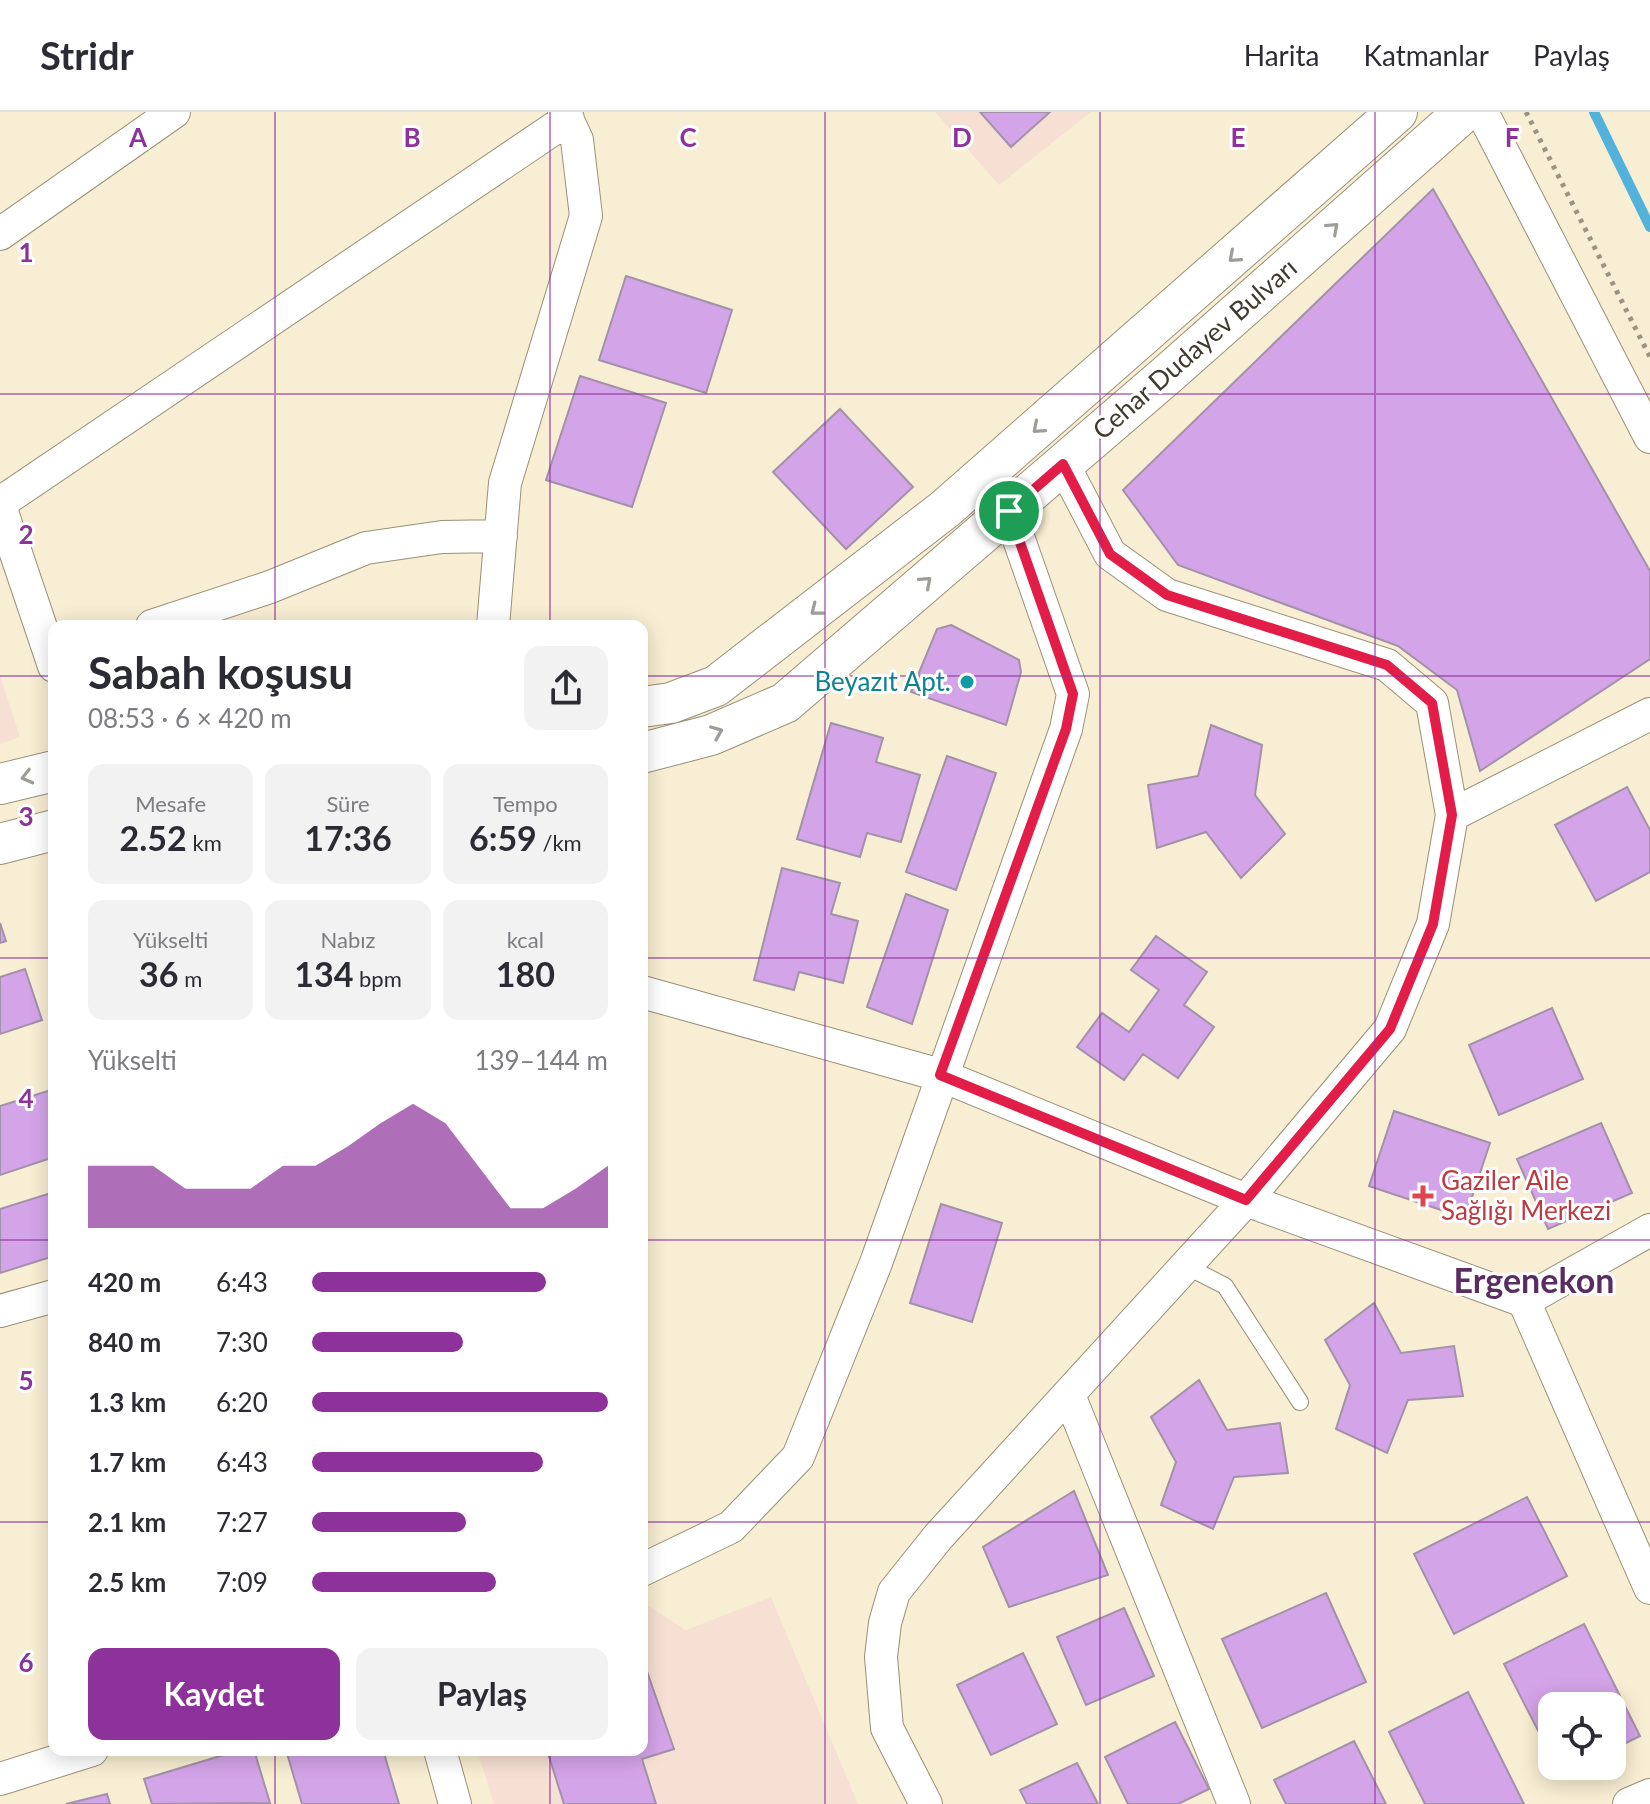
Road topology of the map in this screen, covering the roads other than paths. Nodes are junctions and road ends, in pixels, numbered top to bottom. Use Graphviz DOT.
graph roads {
  1 [pos="174,112"];
  2 [pos="1397,112"];
  3 [pos="1464,112"];
  4 [pos="1482,112"];
  5 [pos="566,116"];
  6 [pos="0,234"];
  7 [pos="1650,437"];
  8 [pos="1063,464"];
  9 [pos="0,505"];
  10 [pos="1009,511"];
  11 [pos="501,536"];
  12 [pos="170,620"];
  13 [pos="494,620"];
  14 [pos="48,646"];
  15 [pos="648,706"];
  16 [pos="1650,714"];
  17 [pos="648,751"];
  18 [pos="48,772"];
  19 [pos="0,784"];
  20 [pos="1452,815"];
  21 [pos="48,832"];
  22 [pos="0,844"];
  23 [pos="648,994"];
  24 [pos="940,1075"];
  25 [pos="1246,1200"];
  26 [pos="1650,1230"];
  27 [pos="1186,1266"];
  28 [pos="48,1298"];
  29 [pos="1524,1301"];
  30 [pos="0,1311"];
  31 [pos="1069,1395"];
  32 [pos="1300,1402"];
  33 [pos="648,1567"];
  34 [pos="1650,1588"];
  35 [pos="73,1756"];
  36 [pos="442,1756"];
  37 [pos="0,1779"];
  38 [pos="1650,1795"];
  39 [pos="455,1804"];
  40 [pos="926,1804"];
  41 [pos="1234,1804"];
  42 [pos="1629,1804"];
  1 -- 6 [label="street"];
  2 -- 15 [label="street, Cehar Dudayev Bulvarı, one-way"];
  8 -- 3 [label="street, Cehar Dudayev Bulvarı, one-way"];
  4 -- 7 [label="street"];
  5 -- 9 [label="street"];
  5 -- 11 [label="street"];
  8 -- 10 [label="street, Cehar Dudayev Bulvarı"];
  8 -- 20 [label="street"];
  9 -- 14 [label="street"];
  17 -- 10 [label="street, Cehar Dudayev Bulvarı, one-way"];
  10 -- 24 [label="street"];
  11 -- 12 [label="street"];
  11 -- 13 [label="street"];
  16 -- 20 [label="street"];
  18 -- 19 [label="street, one-way"];
  20 -- 25 [label="street"];
  21 -- 22 [label="street"];
  23 -- 24 [label="street"];
  24 -- 25 [label="street"];
  24 -- 33 [label="street"];
  25 -- 27 [label="street"];
  25 -- 29 [label="street"];
  26 -- 29 [label="street"];
  27 -- 31 [label="street"];
  27 -- 32 [label="lane"];
  28 -- 30 [label="street"];
  29 -- 34 [label="street"];
  31 -- 40 [label="street"];
  31 -- 41 [label="street"];
  35 -- 37 [label="street"];
  36 -- 39 [label="street"];
  38 -- 42 [label="street"];
}
